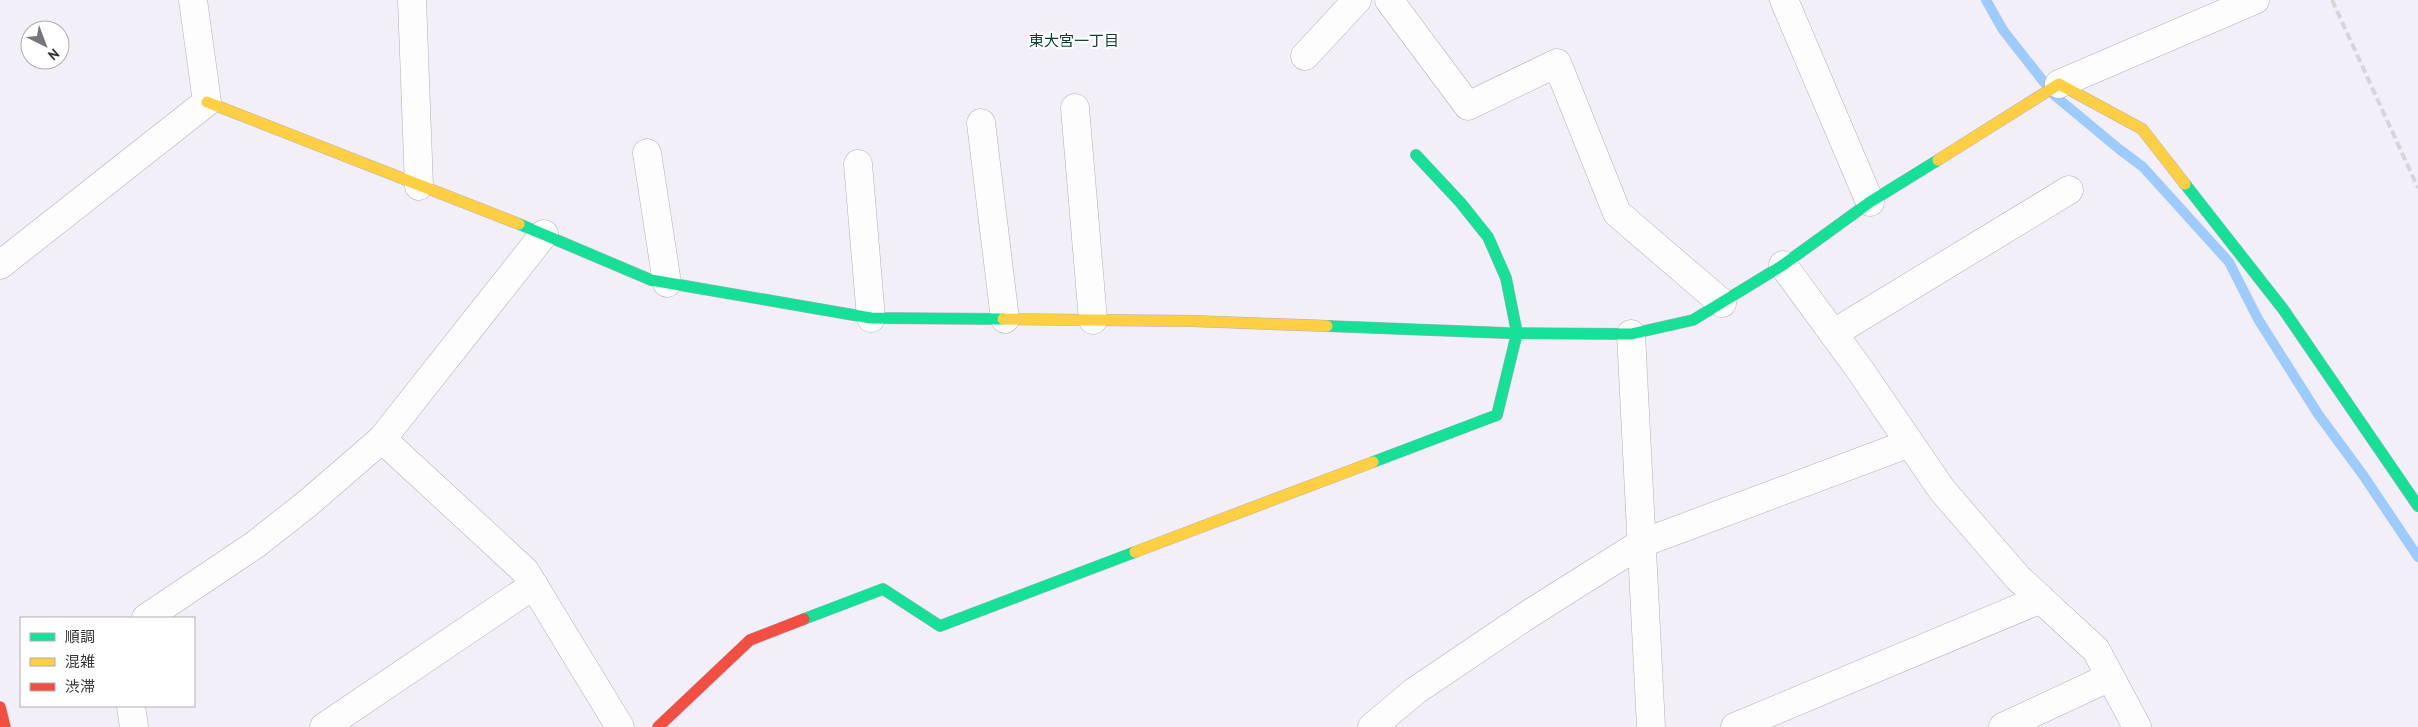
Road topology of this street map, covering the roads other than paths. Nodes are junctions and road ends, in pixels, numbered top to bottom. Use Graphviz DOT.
graph roads {
  1 [pos="193,0"];
  2 [pos="412,0"];
  3 [pos="1357,0"];
  4 [pos="1389,0"];
  5 [pos="1784,0"];
  6 [pos="2255,0"];
  7 [pos="1305,56"];
  8 [pos="2059,84"];
  9 [pos="207,102"];
  10 [pos="1075,108"];
  11 [pos="981,123"];
  12 [pos="647,153"];
  13 [pos="1416,155"];
  14 [pos="858,164"];
  15 [pos="419,186"];
  16 [pos="2069,190"];
  17 [pos="1870,202"];
  18 [pos="544,234"];
  19 [pos="0,265"];
  20 [pos="1783,265"];
  21 [pos="667,283"];
  22 [pos="1722,303"];
  23 [pos="871,318"];
  24 [pos="1006,319"];
  25 [pos="1093,320"];
  26 [pos="1517,333"];
  27 [pos="1834,333"];
  28 [pos="1631,334"];
  29 [pos="382,439"];
  30 [pos="1910,443"];
  31 [pos="2418,506"];
  32 [pos="1640,544"];
  33 [pos="534,585"];
  34 [pos="2041,599"];
  35 [pos="147,617"];
  36 [pos="2110,677"];
  37 [pos="0,707"];
  38 [pos="131,707"];
  39 [pos="5,727"];
  40 [pos="134,727"];
  41 [pos="324,727"];
  42 [pos="620,727"];
  43 [pos="658,727"];
  44 [pos="1372,727"];
  45 [pos="1650,727"];
  46 [pos="1735,727"];
  47 [pos="2003,727"];
  48 [pos="2137,727"];
  1 -- 9 [label="street"];
  2 -- 15 [label="street"];
  3 -- 7 [label="street"];
  4 -- 22 [label="street"];
  5 -- 17 [label="street"];
  6 -- 8 [label="street"];
  8 -- 17 [label="street"];
  8 -- 31 [label="street"];
  9 -- 15 [label="street"];
  9 -- 19 [label="street"];
  10 -- 25 [label="street"];
  11 -- 24 [label="street"];
  12 -- 21 [label="street"];
  13 -- 26 [label="street"];
  14 -- 23 [label="street"];
  15 -- 18 [label="street"];
  16 -- 27 [label="street"];
  17 -- 20 [label="street"];
  18 -- 21 [label="street"];
  18 -- 29 [label="street"];
  20 -- 22 [label="street"];
  20 -- 27 [label="street"];
  21 -- 23 [label="street"];
  22 -- 28 [label="street"];
  23 -- 24 [label="street"];
  24 -- 25 [label="street"];
  25 -- 26 [label="street"];
  26 -- 28 [label="street"];
  26 -- 43 [label="street"];
  27 -- 30 [label="street"];
  28 -- 32 [label="street"];
  29 -- 33 [label="street"];
  29 -- 35 [label="street"];
  30 -- 32 [label="street"];
  30 -- 34 [label="street"];
  32 -- 44 [label="street"];
  32 -- 45 [label="street"];
  33 -- 41 [label="street"];
  33 -- 42 [label="street"];
  34 -- 36 [label="street"];
  34 -- 46 [label="street"];
  36 -- 47 [label="street"];
  36 -- 48 [label="street"];
  37 -- 39 [label="street"];
  38 -- 40 [label="street"];
}
